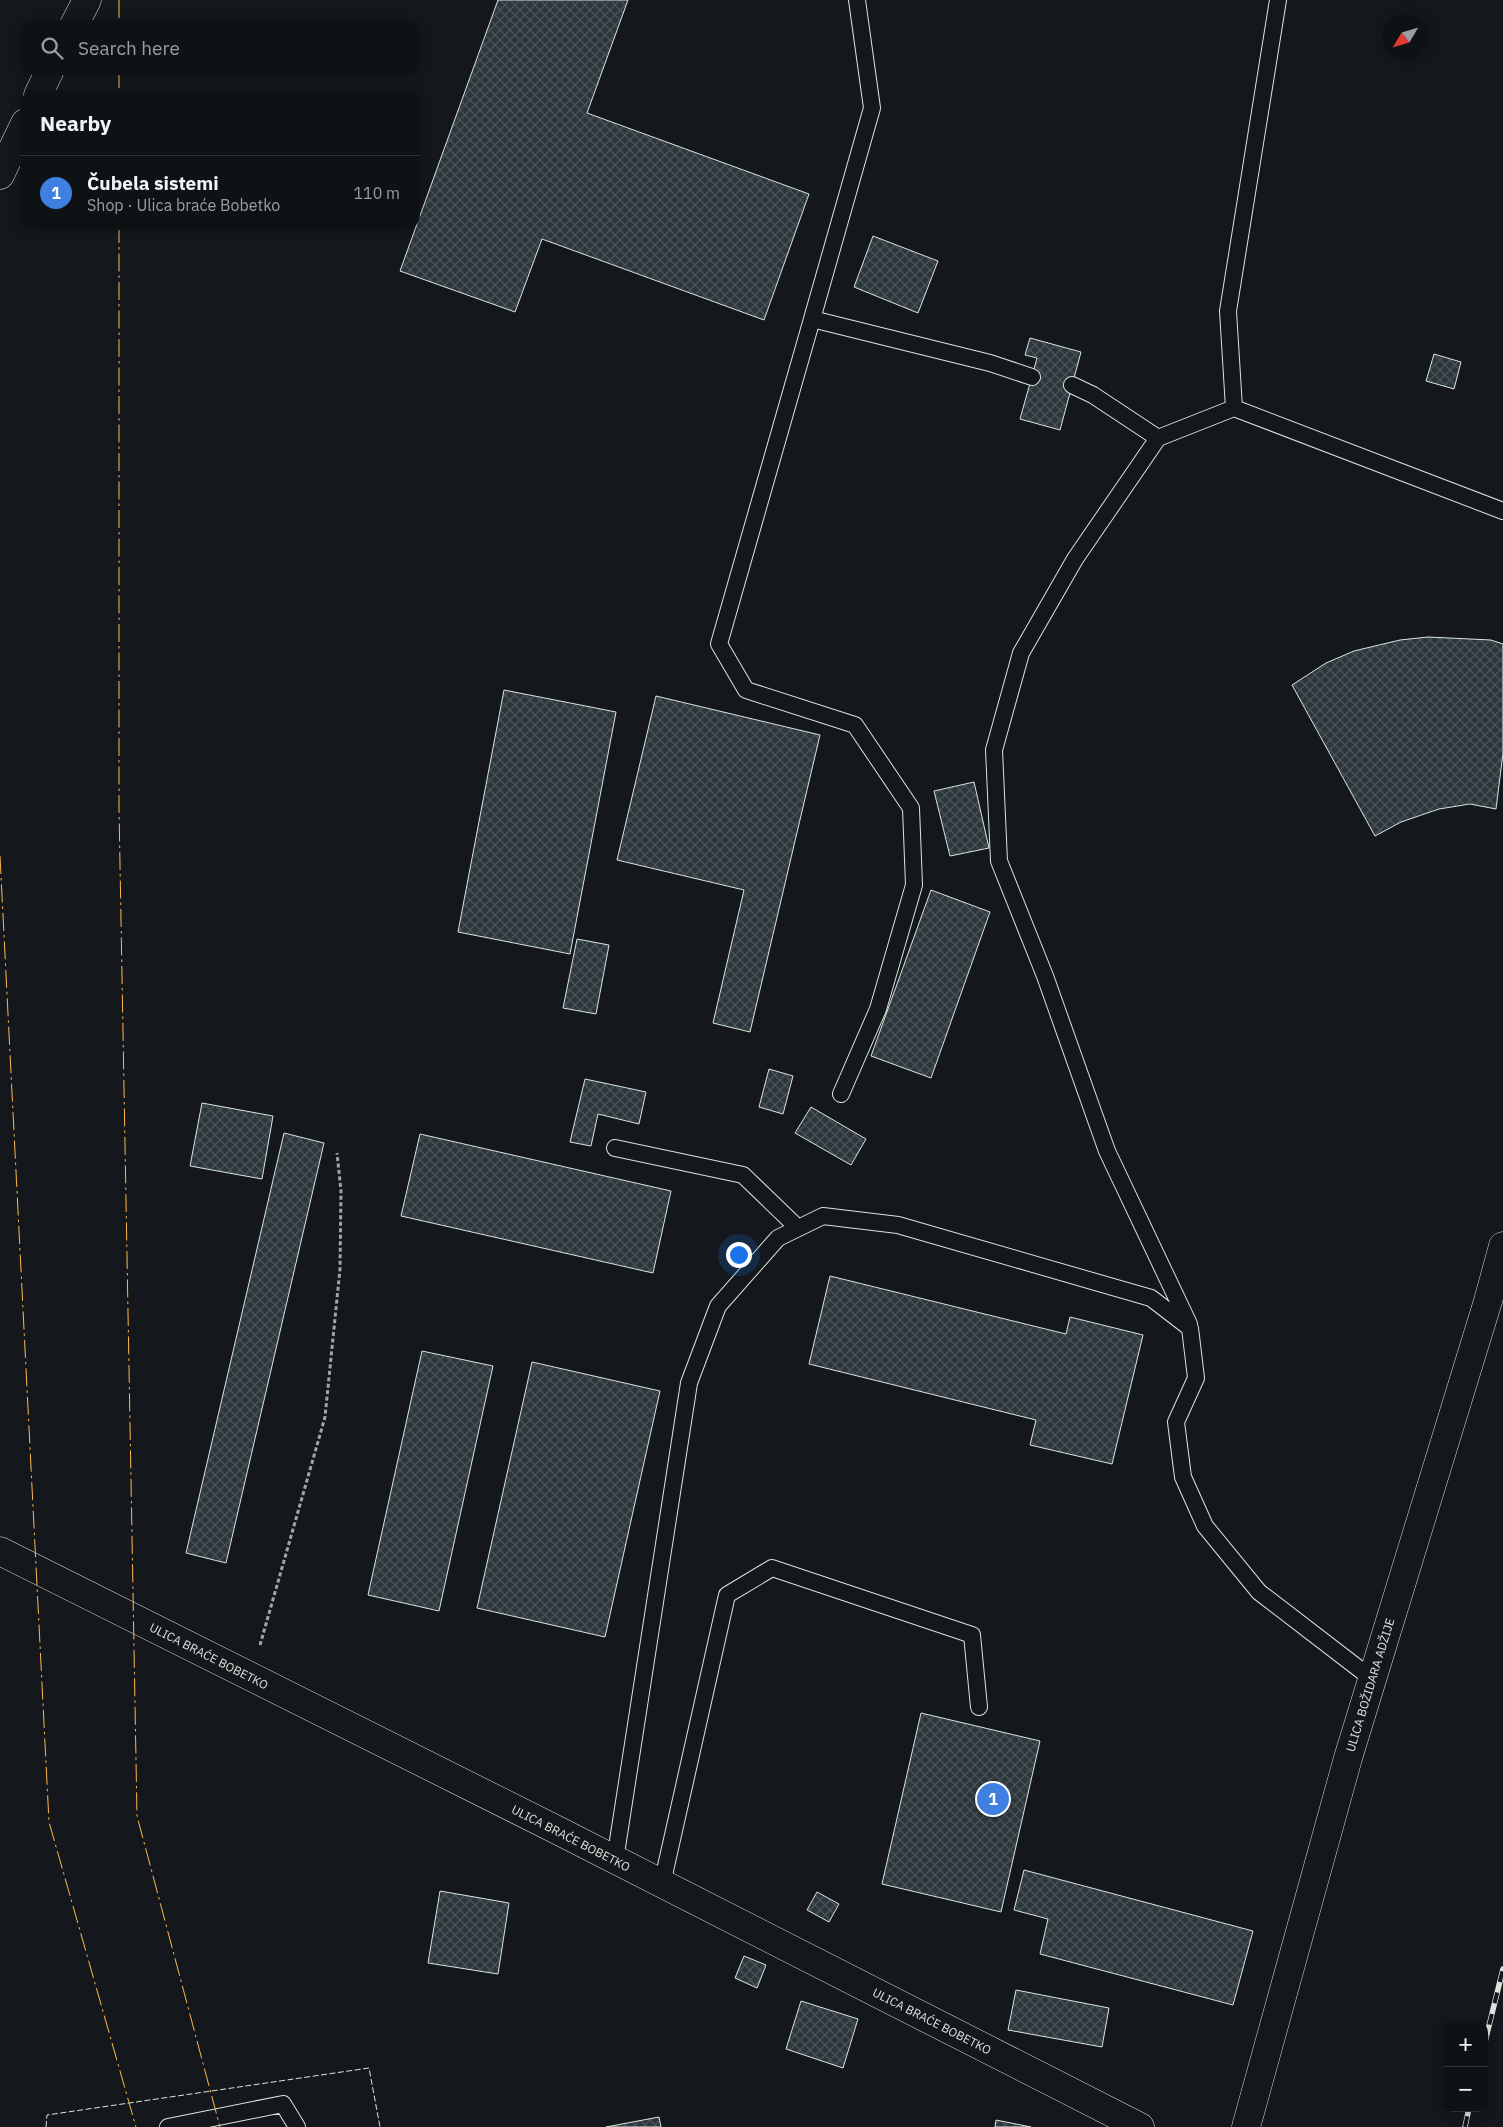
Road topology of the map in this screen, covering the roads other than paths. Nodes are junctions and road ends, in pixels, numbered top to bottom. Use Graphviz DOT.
graph roads {
  1 [pos="87,0"];
  2 [pos="857,0"];
  3 [pos="1278,0"];
  4 [pos="77,20"];
  5 [pos="48,75"];
  6 [pos="40,90"];
  7 [pos="20,133"];
  8 [pos="0,175"];
  9 [pos="812,319"];
  10 [pos="1032,378"];
  11 [pos="1072,385"];
  12 [pos="1234,408"];
  13 [pos="1158,438"];
  14 [pos="1503,511"];
  15 [pos="841,1094"];
  16 [pos="615,1148"];
  17 [pos="798,1228"];
  18 [pos="1503,1246"];
  19 [pos="1190,1328"];
  20 [pos="0,1551"];
  21 [pos="1371,1678"];
  22 [pos="979,1707"];
  23 [pos="615,1860"];
  24 [pos="662,1884"];
  25 [pos="168,2127"];
  26 [pos="297,2127"];
  27 [pos="1140,2127"];
  28 [pos="1246,2127"];
  1 -- 4 [label="street"];
  2 -- 9 [label="lane"];
  3 -- 12 [label="lane"];
  5 -- 6 [label="street"];
  7 -- 8 [label="street"];
  9 -- 10 [label="lane"];
  9 -- 15 [label="lane"];
  11 -- 13 [label="lane"];
  12 -- 13 [label="lane"];
  12 -- 14 [label="lane"];
  13 -- 19 [label="lane"];
  16 -- 17 [label="lane"];
  17 -- 19 [label="lane"];
  17 -- 23 [label="lane"];
  18 -- 21 [label="street, ULICA BOŽIDARA ADŽIJE"];
  19 -- 21 [label="lane"];
  20 -- 23 [label="street, ULICA BRAĆE BOBETKO"];
  21 -- 28 [label="street, ULICA BOŽIDARA ADŽIJE"];
  22 -- 24 [label="lane"];
  23 -- 24 [label="street, ULICA BRAĆE BOBETKO"];
  24 -- 27 [label="street, ULICA BRAĆE BOBETKO"];
  25 -- 26 [label="lane"];
}
